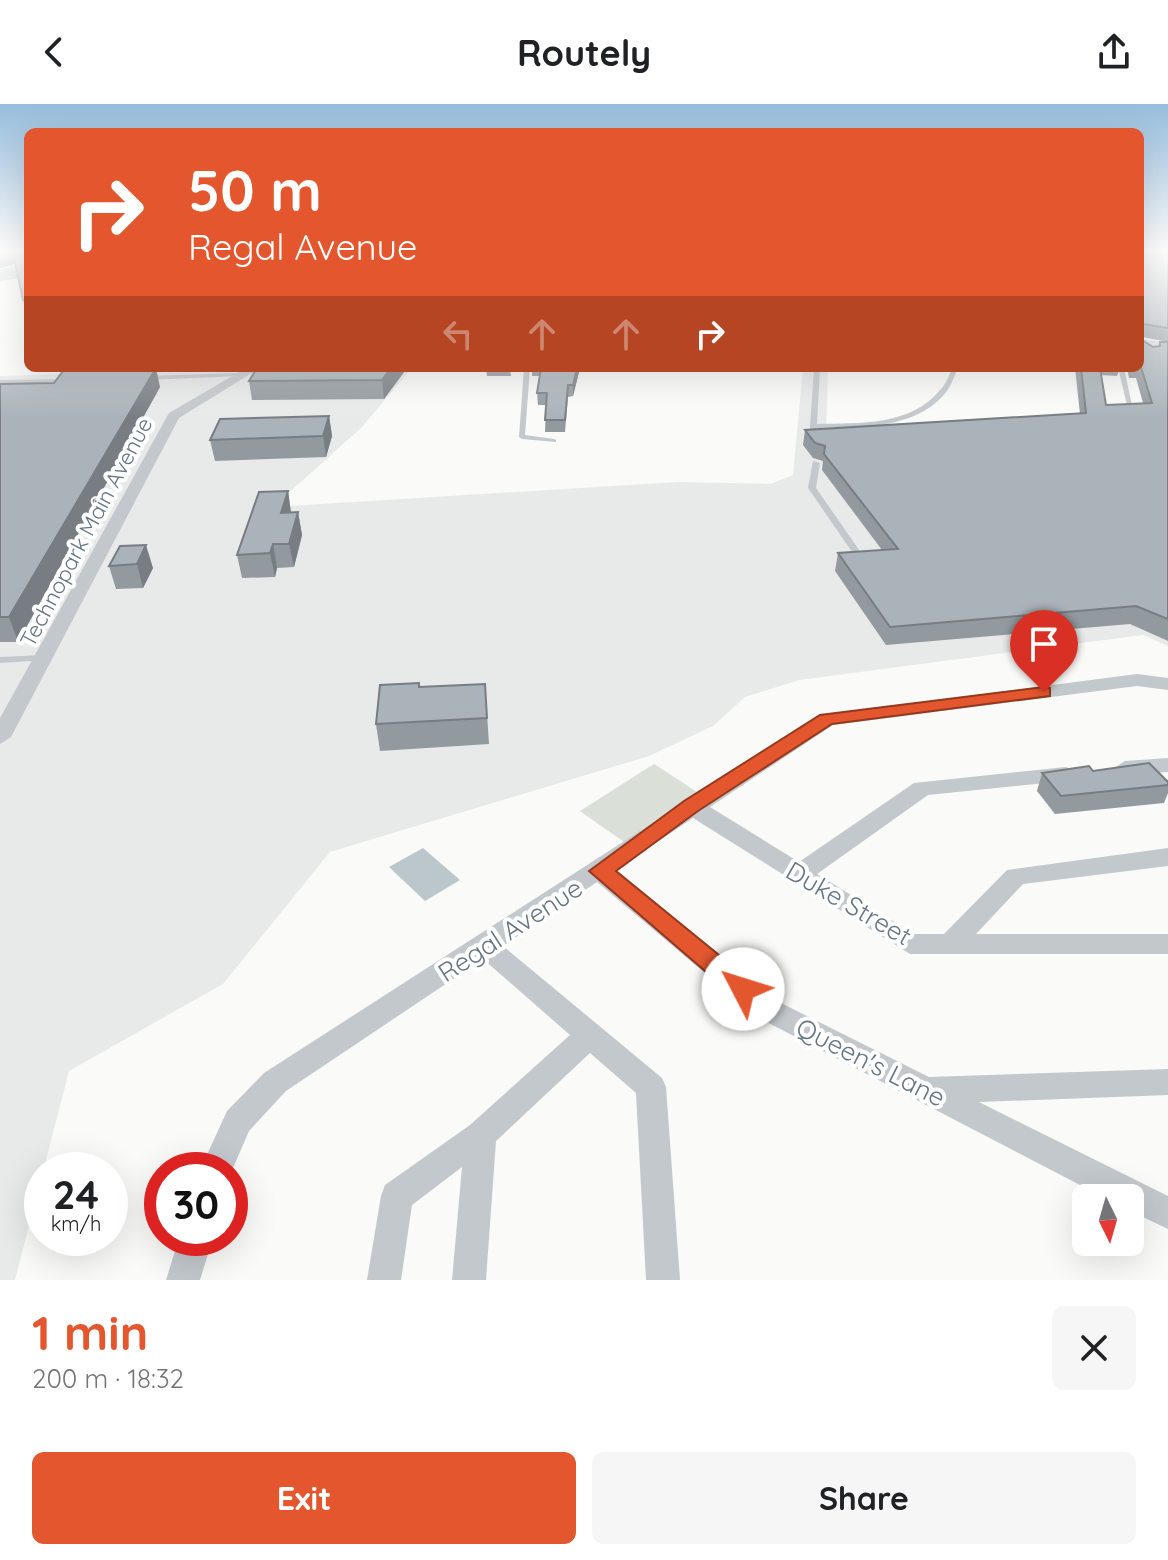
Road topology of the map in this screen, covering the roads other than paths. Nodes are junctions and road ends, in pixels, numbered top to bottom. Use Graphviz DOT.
graph roads {
  1 [pos="1168,341"];
  2 [pos="1148,347"];
  3 [pos="218,372"];
  4 [pos="243,372"];
  5 [pos="527,372"];
  6 [pos="817,372"];
  7 [pos="953,372"];
  8 [pos="1122,372"];
  9 [pos="136,378"];
  10 [pos="75,380"];
  11 [pos="0,382"];
  12 [pos="1131,409"];
  13 [pos="813,426"];
  14 [pos="814,439"];
  15 [pos="554,441"];
  16 [pos="816,463"];
  17 [pos="862,560"];
  18 [pos="43,658"];
  19 [pos="0,660"];
  20 [pos="1168,684"];
  21 [pos="0,737"];
  22 [pos="1168,765"];
  23 [pos="691,806"];
  24 [pos="1168,857"];
  25 [pos="600,871"];
  26 [pos="798,875"];
  27 [pos="1168,944"];
  28 [pos="485,946"];
  29 [pos="948,946"];
  30 [pos="590,1035"];
  31 [pos="1168,1082"];
  32 [pos="927,1090"];
  33 [pos="481,1135"];
  34 [pos="222,1152"];
  35 [pos="1168,1213"];
  36 [pos="190,1256"];
  37 [pos="183,1280"];
  38 [pos="384,1280"];
  39 [pos="469,1280"];
  40 [pos="663,1280"];
  1 -- 2 [label="highway"];
  3 -- 9 [label="lane"];
  4 -- 18 [label="street, Technopark Main Avenue"];
  5 -- 15 [label="lane"];
  6 -- 13 [label="lane"];
  7 -- 13 [label="lane"];
  8 -- 12 [label="lane"];
  10 -- 11 [label="lane"];
  13 -- 14 [label="lane"];
  16 -- 17 [label="lane"];
  18 -- 19 [label="lane"];
  18 -- 21 [label="street, Technopark Main Avenue"];
  20 -- 23 [label="street, Regal Avenue"];
  22 -- 26 [label="street"];
  23 -- 25 [label="street, Regal Avenue"];
  23 -- 26 [label="street, Duke Street"];
  24 -- 29 [label="street"];
  25 -- 28 [label="street, Regal Avenue"];
  25 -- 32 [label="street, Queen's Lane"];
  26 -- 29 [label="street, Duke Street"];
  27 -- 29 [label="street, Duke Street"];
  28 -- 30 [label="street"];
  28 -- 34 [label="street, Regal Avenue"];
  30 -- 33 [label="street"];
  30 -- 40 [label="street"];
  31 -- 32 [label="street"];
  32 -- 35 [label="street, Queen's Lane"];
  33 -- 38 [label="street"];
  33 -- 39 [label="street"];
  36 -- 37 [label="street"];
}
